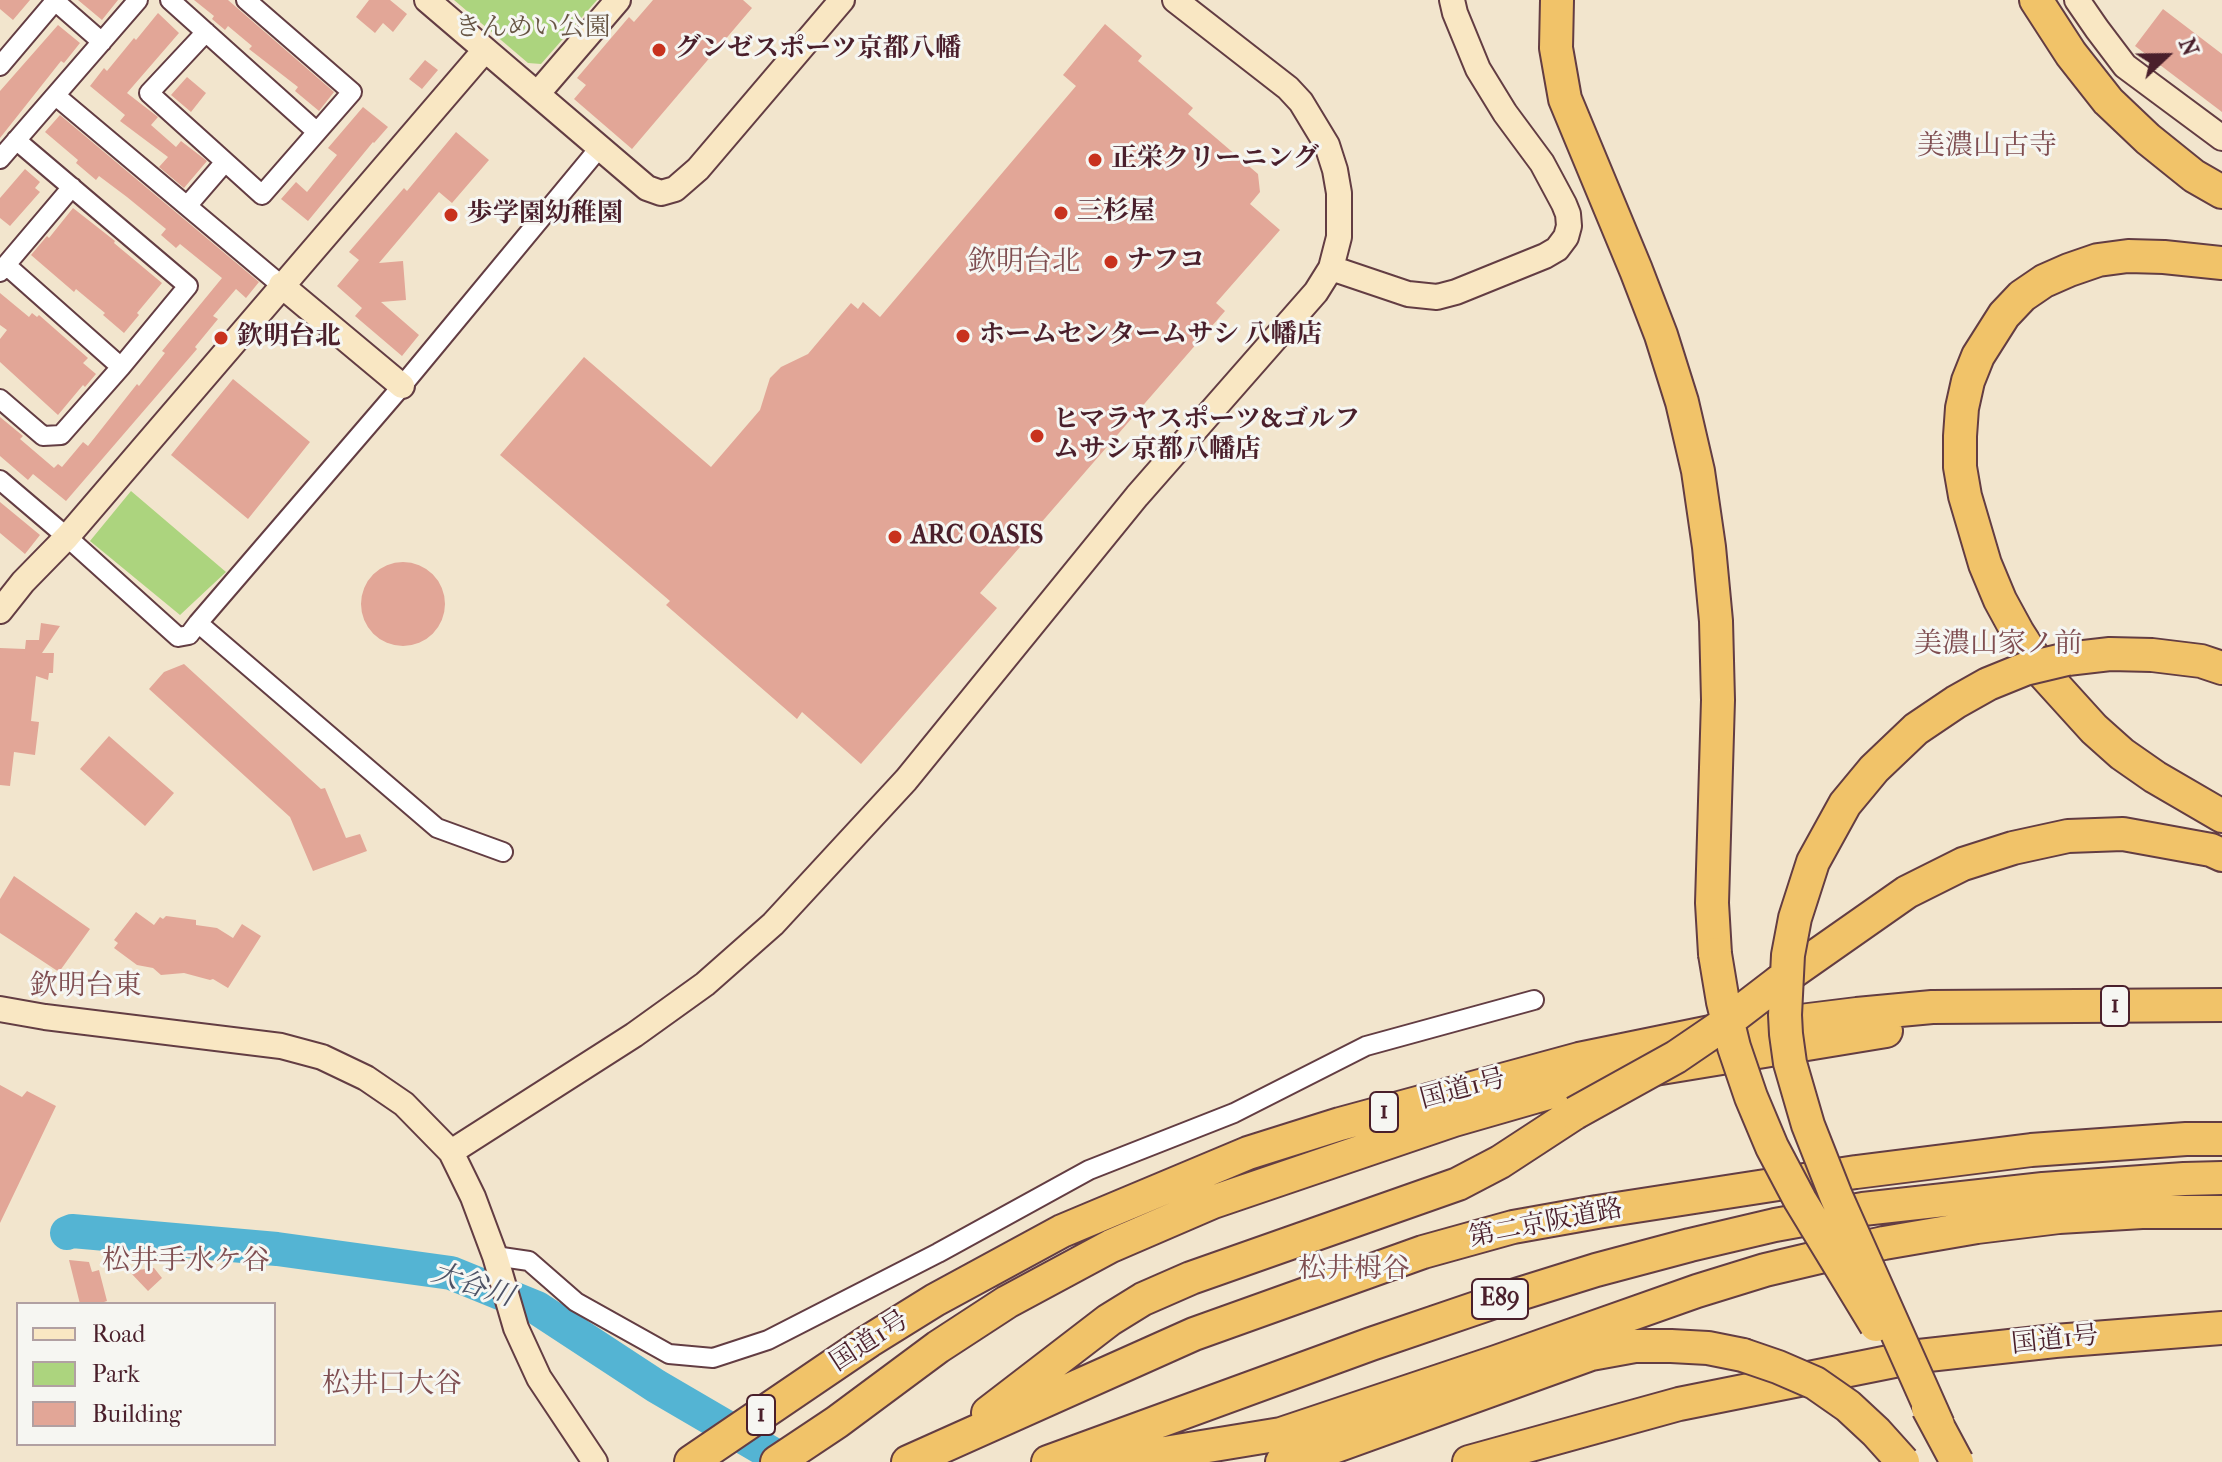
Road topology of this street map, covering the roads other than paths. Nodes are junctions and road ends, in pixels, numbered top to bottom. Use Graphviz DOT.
graph roads {
  1 [pos="55,0"];
  2 [pos="138,0"];
  3 [pos="170,0"];
  4 [pos="246,0"];
  5 [pos="427,0"];
  6 [pos="618,0"];
  7 [pos="842,0"];
  8 [pos="1175,0"];
  9 [pos="1452,0"];
  10 [pos="1557,0"];
  11 [pos="2036,0"];
  12 [pos="2077,0"];
  13 [pos="206,32"];
  14 [pos="102,42"];
  15 [pos="485,50"];
  16 [pos="0,66"];
  17 [pos="538,93"];
  18 [pos="56,96"];
  19 [pos="317,132"];
  20 [pos="2222,138"];
  21 [pos="16,140"];
  22 [pos="600,147"];
  23 [pos="0,159"];
  24 [pos="225,162"];
  25 [pos="72,187"];
  26 [pos="2222,192"];
  27 [pos="187,206"];
  28 [pos="2222,263"];
  29 [pos="3,268"];
  30 [pos="1331,268"];
  31 [pos="281,285"];
  32 [pos="121,367"];
  33 [pos="402,386"];
  34 [pos="0,399"];
  35 [pos="0,480"];
  36 [pos="67,537"];
  37 [pos="0,611"];
  38 [pos="198,623"];
  39 [pos="2222,668"];
  40 [pos="2222,816"];
  41 [pos="503,852"];
  42 [pos="2222,855"];
  43 [pos="1534,1000"];
  44 [pos="2222,1005"];
  45 [pos="2007,1008"];
  46 [pos="0,1009"];
  47 [pos="2222,1139"];
  48 [pos="451,1152"];
  49 [pos="2222,1178"];
  50 [pos="2140,1197"];
  51 [pos="2222,1212"];
  52 [pos="498,1264"];
  53 [pos="2222,1328"];
  54 [pos="1938,1425"];
  55 [pos="701,1456"];
  56 [pos="922,1456"];
  57 [pos="595,1462"];
  58 [pos="777,1462"];
  59 [pos="1048,1462"];
  60 [pos="1110,1462"];
  61 [pos="1282,1462"];
  62 [pos="1469,1462"];
  63 [pos="1903,1462"];
  64 [pos="1957,1462"];
  1 -- 14 [label="street"];
  1 -- 16 [label="street"];
  2 -- 14 [label="street"];
  3 -- 13 [label="street"];
  4 -- 19 [label="street"];
  5 -- 15 [label="street"];
  6 -- 17 [label="street"];
  7 -- 22 [label="street"];
  8 -- 30 [label="street"];
  9 -- 30 [label="street"];
  10 -- 54 [label="highway, bridge"];
  11 -- 26 [label="highway"];
  12 -- 20 [label="street"];
  13 -- 19 [label="street"];
  13 -- 24 [label="street"];
  14 -- 18 [label="street"];
  15 -- 17 [label="street"];
  15 -- 31 [label="street"];
  17 -- 22 [label="street"];
  18 -- 21 [label="street"];
  18 -- 27 [label="street"];
  19 -- 24 [label="street"];
  21 -- 23 [label="street"];
  21 -- 25 [label="street"];
  22 -- 33 [label="street"];
  24 -- 27 [label="street"];
  25 -- 29 [label="street"];
  25 -- 32 [label="street"];
  27 -- 31 [label="street"];
  28 -- 40 [label="highway"];
  29 -- 32 [label="street"];
  30 -- 48 [label="street"];
  31 -- 33 [label="street"];
  31 -- 36 [label="street"];
  32 -- 34 [label="street"];
  33 -- 38 [label="street"];
  35 -- 36 [label="street"];
  36 -- 37 [label="street"];
  36 -- 38 [label="street"];
  38 -- 41 [label="street"];
  39 -- 54 [label="highway, bridge"];
  42 -- 56 [label="highway, bridge"];
  43 -- 52 [label="street"];
  44 -- 45 [label="highway, 国道1号 / 1"];
  45 -- 55 [label="highway, 国道1号 / 1"];
  45 -- 58 [label="highway"];
  46 -- 48 [label="street"];
  47 -- 56 [label="highway, 第二京阪道路"];
  48 -- 52 [label="street"];
  49 -- 50 [label="highway, 第二京阪道路 / E89"];
  50 -- 51 [label="highway"];
  50 -- 59 [label="highway, 第二京阪道路 / E89"];
  50 -- 60 [label="highway"];
  52 -- 57 [label="street"];
  53 -- 62 [label="highway, 国道1号"];
  54 -- 64 [label="highway, bridge"];
  61 -- 63 [label="highway, bridge"];
}
